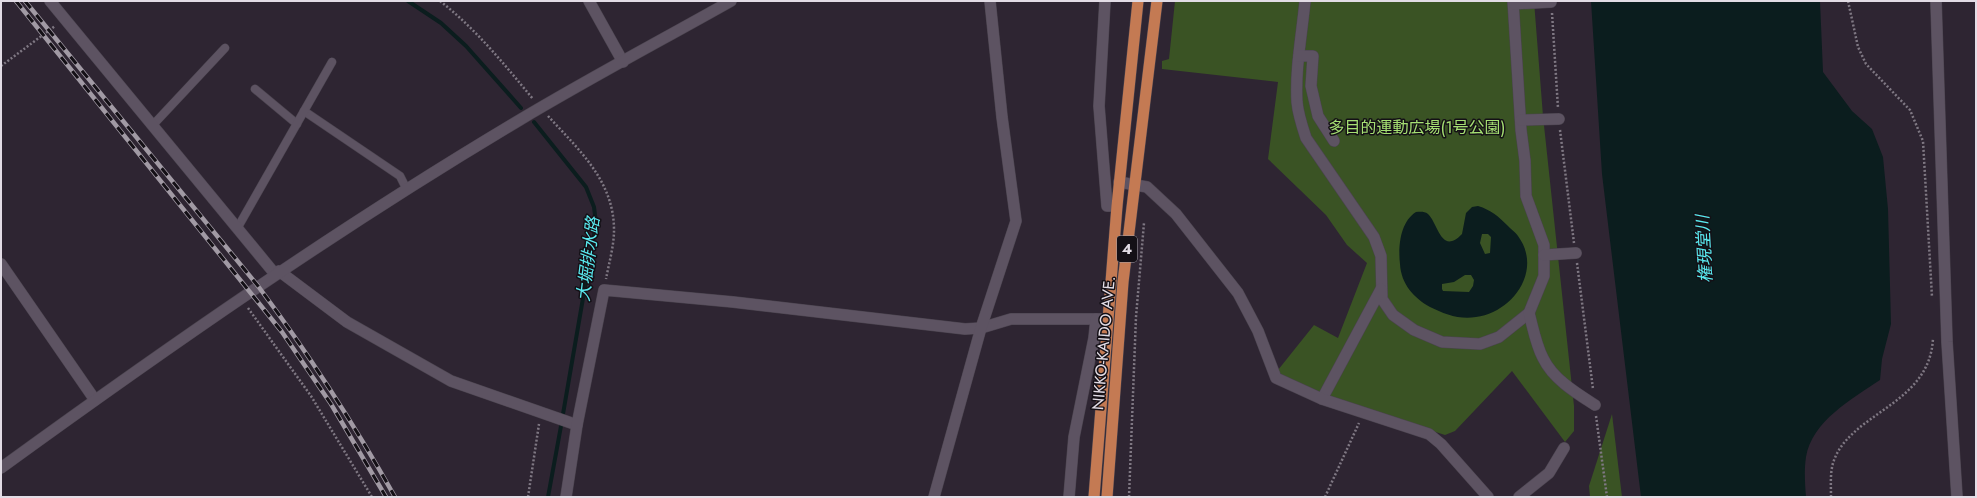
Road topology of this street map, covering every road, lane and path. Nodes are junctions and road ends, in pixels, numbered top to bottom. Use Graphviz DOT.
graph roads {
  1 [pos="50,1"];
  2 [pos="440,1"];
  3 [pos="589,1"];
  4 [pos="730,1"];
  5 [pos="990,1"];
  6 [pos="1105,1"];
  7 [pos="1138,1"];
  8 [pos="1157,1"];
  9 [pos="1305,1"];
  10 [pos="1848,1"];
  11 [pos="1936,1"];
  12 [pos="1514,2"];
  13 [pos="1551,2"];
  14 [pos="64,19"];
  15 [pos="225,48"];
  16 [pos="1299,56"];
  17 [pos="332,62"];
  18 [pos="623,62"];
  19 [pos="1,66"];
  20 [pos="255,89"];
  21 [pos="537,109"];
  22 [pos="304,111"];
  23 [pos="1559,119"];
  24 [pos="1520,120"];
  25 [pos="297,124"];
  26 [pos="152,126"];
  27 [pos="1334,141"];
  28 [pos="1119,182"];
  29 [pos="1134,184"];
  30 [pos="407,190"];
  31 [pos="1116,206"];
  32 [pos="1144,218"];
  33 [pos="238,227"];
  34 [pos="1576,253"];
  35 [pos="1544,255"];
  36 [pos="1,264"];
  37 [pos="277,273"];
  38 [pos="1381,288"];
  39 [pos="604,290"];
  40 [pos="241,298"];
  41 [pos="1932,304"];
  42 [pos="1529,313"];
  43 [pos="1096,319"];
  44 [pos="1108,319"];
  45 [pos="981,328"];
  46 [pos="1933,333"];
  47 [pos="1322,399"];
  48 [pos="95,400"];
  49 [pos="1595,405"];
  50 [pos="541,412"];
  51 [pos="1364,414"];
  52 [pos="577,425"];
  53 [pos="1564,448"];
  54 [pos="1,468"];
  55 [pos="372,497"];
  56 [pos="528,497"];
  57 [pos="566,497"];
  58 [pos="934,497"];
  59 [pos="1069,497"];
  60 [pos="1094,497"];
  61 [pos="1107,497"];
  62 [pos="1129,497"];
  63 [pos="1325,497"];
  64 [pos="1488,497"];
  65 [pos="1519,497"];
  66 [pos="1831,497"];
  67 [pos="1957,497"];
  1 -- 14 [label="street"];
  2 -- 21 [label="path"];
  3 -- 18 [label="street"];
  4 -- 18 [label="street"];
  5 -- 45 [label="street"];
  6 -- 31 [label="street"];
  7 -- 28 [label="highway, NIKKO-KAIDO AVE. / 4"];
  8 -- 29 [label="highway, NIKKO-KAIDO AVE. / 4"];
  9 -- 16 [label="street"];
  10 -- 41 [label="path"];
  11 -- 67 [label="street"];
  12 -- 13 [label="street"];
  12 -- 24 [label="street"];
  14 -- 19 [label="path"];
  14 -- 26 [label="street"];
  15 -- 26 [label="lane"];
  16 -- 27 [label="street"];
  16 -- 38 [label="street"];
  17 -- 22 [label="lane"];
  18 -- 21 [label="street"];
  20 -- 25 [label="lane"];
  21 -- 30 [label="street"];
  21 -- 39 [label="path"];
  22 -- 25 [label="lane"];
  22 -- 30 [label="lane"];
  23 -- 24 [label="street"];
  24 -- 35 [label="street"];
  25 -- 33 [label="lane"];
  26 -- 33 [label="street"];
  28 -- 29 [label="street"];
  28 -- 31 [label="highway, NIKKO-KAIDO AVE. / 4"];
  29 -- 47 [label="street"];
  29 -- 61 [label="highway, NIKKO-KAIDO AVE. / 4"];
  30 -- 37 [label="street"];
  31 -- 44 [label="highway, NIKKO-KAIDO AVE. / 4"];
  32 -- 62 [label="path"];
  33 -- 37 [label="street"];
  34 -- 35 [label="street"];
  35 -- 42 [label="street"];
  36 -- 48 [label="street"];
  37 -- 40 [label="street"];
  37 -- 50 [label="street"];
  38 -- 42 [label="street"];
  38 -- 47 [label="street"];
  39 -- 45 [label="street"];
  39 -- 52 [label="street"];
  40 -- 48 [label="street"];
  40 -- 55 [label="path"];
  42 -- 49 [label="street"];
  43 -- 44 [label="street"];
  43 -- 45 [label="street"];
  43 -- 59 [label="street"];
  44 -- 60 [label="highway, NIKKO-KAIDO AVE. / 4"];
  45 -- 58 [label="street"];
  46 -- 66 [label="path"];
  47 -- 51 [label="street"];
  48 -- 54 [label="street"];
  50 -- 52 [label="street"];
  50 -- 56 [label="path"];
  51 -- 63 [label="path"];
  51 -- 64 [label="street"];
  52 -- 57 [label="street"];
  53 -- 65 [label="street"];
}
